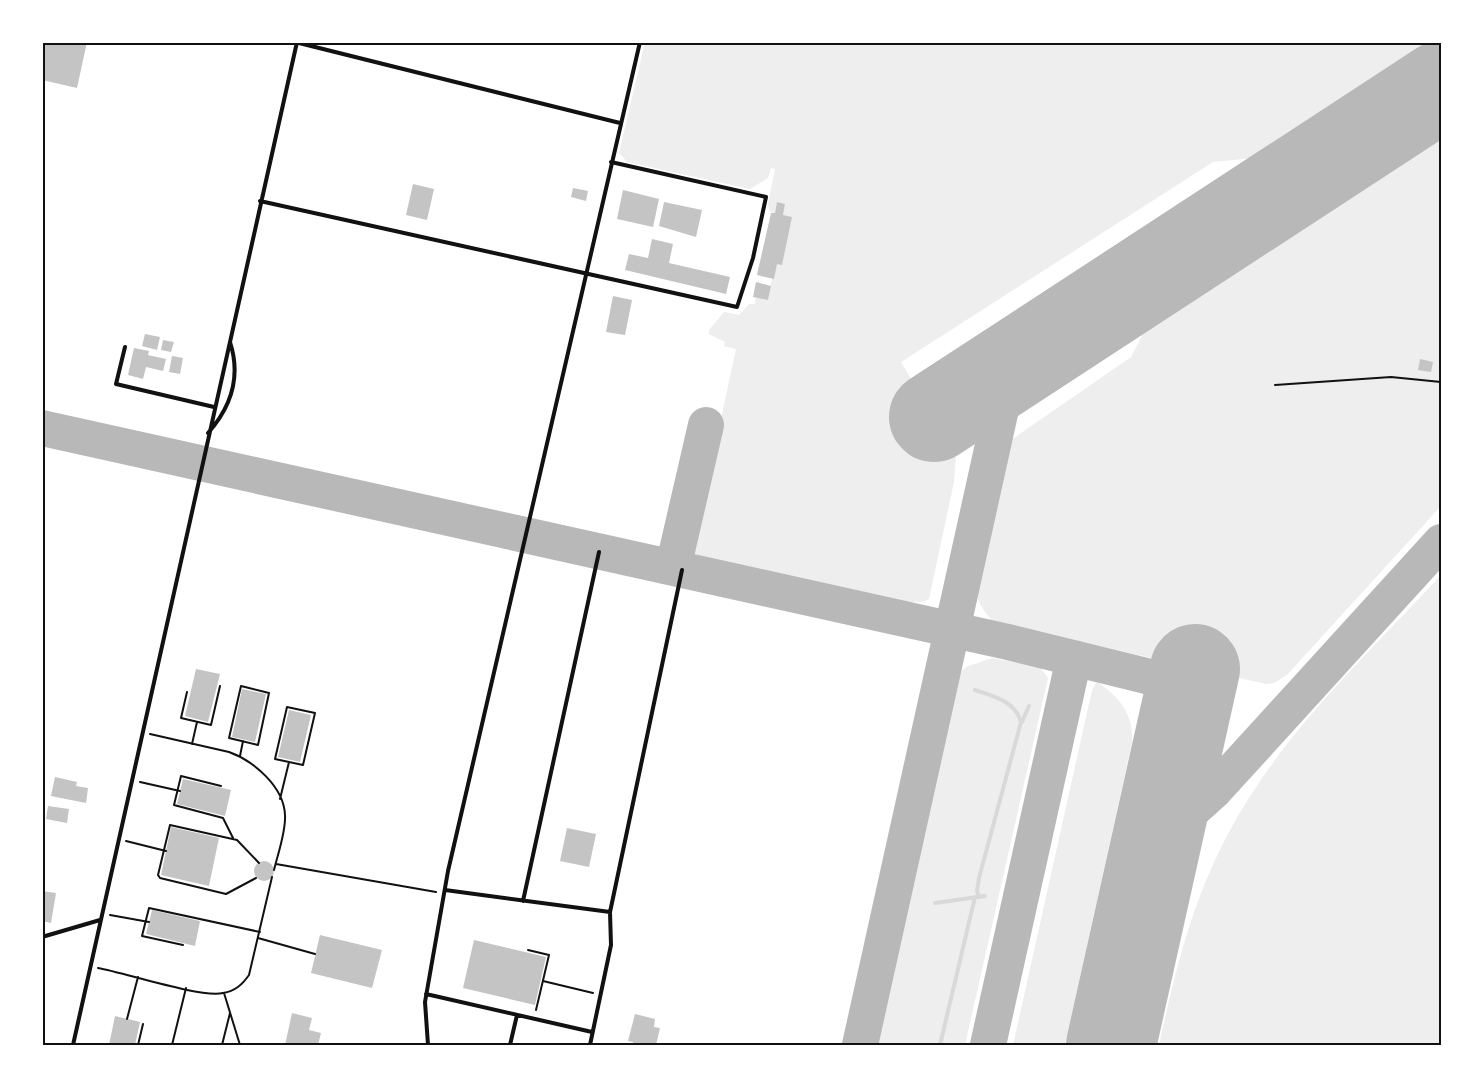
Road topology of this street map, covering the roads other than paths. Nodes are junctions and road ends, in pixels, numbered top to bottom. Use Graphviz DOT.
graph roads {
  1 [pos="296,42"];
  2 [pos="640,42"];
  3 [pos="620,123"];
  4 [pos="611,162"];
  5 [pos="260,201"];
  6 [pos="585,273"];
  7 [pos="229,339"];
  8 [pos="125,347"];
  9 [pos="214,406"];
  10 [pos="208,434"];
  11 [pos="599,552"];
  12 [pos="682,570"];
  13 [pos="445,890"];
  14 [pos="523,901"];
  15 [pos="610,912"];
  16 [pos="100,920"];
  17 [pos="42,937"];
  18 [pos="426,994"];
  19 [pos="517,1015"];
  20 [pos="592,1032"];
  21 [pos="74,1045"];
  22 [pos="429,1045"];
  23 [pos="510,1045"];
  24 [pos="590,1045"];
  1 -- 3 [label="lane"];
  1 -- 5 [label="lane"];
  2 -- 3 [label="lane"];
  3 -- 4 [label="lane"];
  4 -- 6 [label="lane"];
  4 -- 6 [label="lane"];
  5 -- 6 [label="lane"];
  5 -- 7 [label="lane"];
  6 -- 13 [label="lane"];
  7 -- 9 [label="lane"];
  7 -- 10 [label="lane"];
  8 -- 9 [label="lane"];
  9 -- 10 [label="lane"];
  10 -- 16 [label="lane"];
  11 -- 14 [label="lane"];
  12 -- 15 [label="lane"];
  13 -- 14 [label="lane"];
  13 -- 18 [label="lane"];
  14 -- 15 [label="lane"];
  15 -- 20 [label="lane"];
  16 -- 17 [label="lane"];
  16 -- 21 [label="lane"];
  18 -- 19 [label="lane"];
  18 -- 22 [label="lane"];
  19 -- 20 [label="lane"];
  19 -- 23 [label="lane"];
  20 -- 24 [label="lane"];
}
